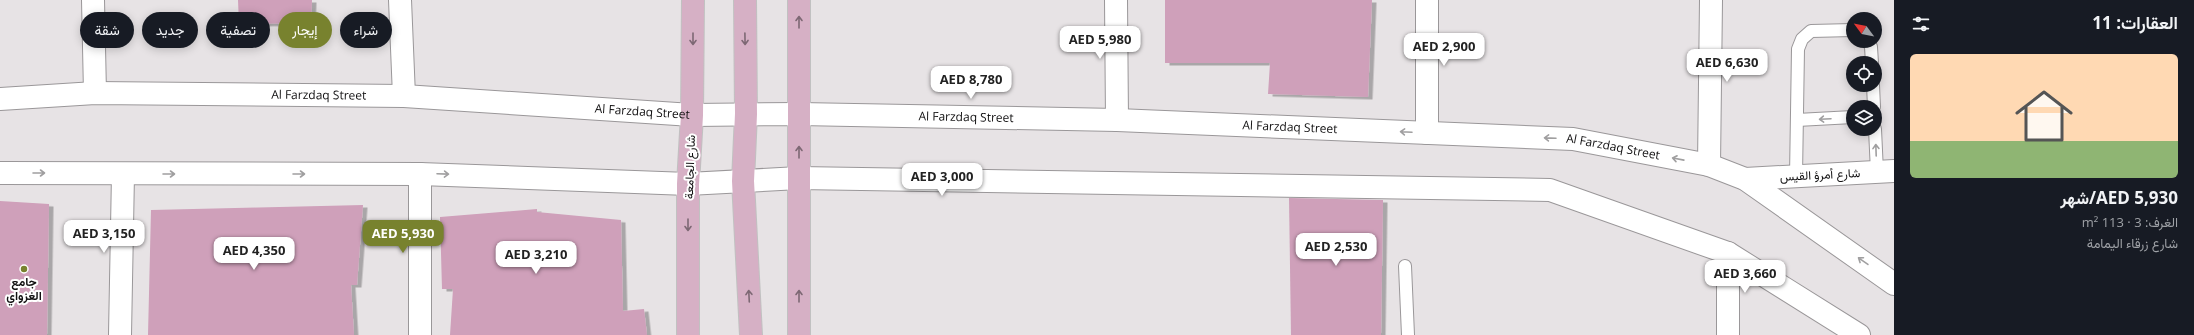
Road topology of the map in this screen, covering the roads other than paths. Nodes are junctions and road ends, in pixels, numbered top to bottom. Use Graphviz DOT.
graph roads {
  1 [pos="93,0"];
  2 [pos="400,0"];
  3 [pos="693,0"];
  4 [pos="745,0"];
  5 [pos="799,0"];
  6 [pos="1116,0"];
  7 [pos="1427,0"];
  8 [pos="1711,0"];
  9 [pos="1846,30"];
  10 [pos="95,93"];
  11 [pos="404,96"];
  12 [pos="0,99"];
  13 [pos="746,114"];
  14 [pos="800,114"];
  15 [pos="692,115"];
  16 [pos="1846,117"];
  17 [pos="1117,120"];
  18 [pos="1797,120"];
  19 [pos="1428,133"];
  20 [pos="1877,136"];
  21 [pos="1709,165"];
  22 [pos="1885,171"];
  23 [pos="0,173"];
  24 [pos="123,174"];
  25 [pos="420,174"];
  26 [pos="1796,176"];
  27 [pos="799,178"];
  28 [pos="1745,179"];
  29 [pos="743,181"];
  30 [pos="688,184"];
  31 [pos="1728,252"];
  32 [pos="1405,266"];
  33 [pos="1894,284"];
  34 [pos="120,335"];
  35 [pos="420,335"];
  36 [pos="688,335"];
  37 [pos="751,335"];
  38 [pos="799,335"];
  39 [pos="1408,335"];
  40 [pos="1728,335"];
  41 [pos="1859,335"];
  1 -- 10 [label="street"];
  2 -- 11 [label="street"];
  3 -- 15 [label="main road, شارع الجامعة, one-way"];
  4 -- 13 [label="main road, one-way"];
  14 -- 5 [label="main road, one-way"];
  6 -- 17 [label="street"];
  7 -- 19 [label="street"];
  8 -- 21 [label="street"];
  9 -- 18 [label="lane"];
  10 -- 11 [label="street, Al Farzdaq Street"];
  10 -- 12 [label="street, Al Farzdaq Street"];
  11 -- 15 [label="street, Al Farzdaq Street"];
  13 -- 14 [label="street, Al Farzdaq Street"];
  13 -- 15 [label="street, Al Farzdaq Street"];
  13 -- 29 [label="main road"];
  14 -- 17 [label="street, Al Farzdaq Street"];
  27 -- 14 [label="main road, one-way"];
  15 -- 30 [label="main road, شارع الجامعة"];
  16 -- 18 [label="lane, one-way"];
  19 -- 17 [label="street, Al Farzdaq Street, one-way"];
  18 -- 26 [label="lane"];
  21 -- 19 [label="street, Al Farzdaq Street, one-way"];
  22 -- 20 [label="lane, one-way"];
  21 -- 28 [label="street, Al Farzdaq Street"];
  22 -- 26 [label="street, شارع أمرؤ القيس"];
  23 -- 24 [label="street, one-way"];
  24 -- 25 [label="street, one-way"];
  24 -- 34 [label="street"];
  25 -- 30 [label="street, one-way"];
  25 -- 35 [label="street"];
  26 -- 28 [label="street, شارع أمرؤ القيس"];
  27 -- 29 [label="street"];
  27 -- 31 [label="street"];
  38 -- 27 [label="main road, one-way"];
  33 -- 28 [label="street, Al Farzdaq Street, one-way"];
  29 -- 30 [label="street"];
  37 -- 29 [label="main road, one-way"];
  30 -- 36 [label="main road, شارع الجامعة, one-way"];
  31 -- 40 [label="street"];
  31 -- 41 [label="street"];
  32 -- 39 [label="lane"];
}
